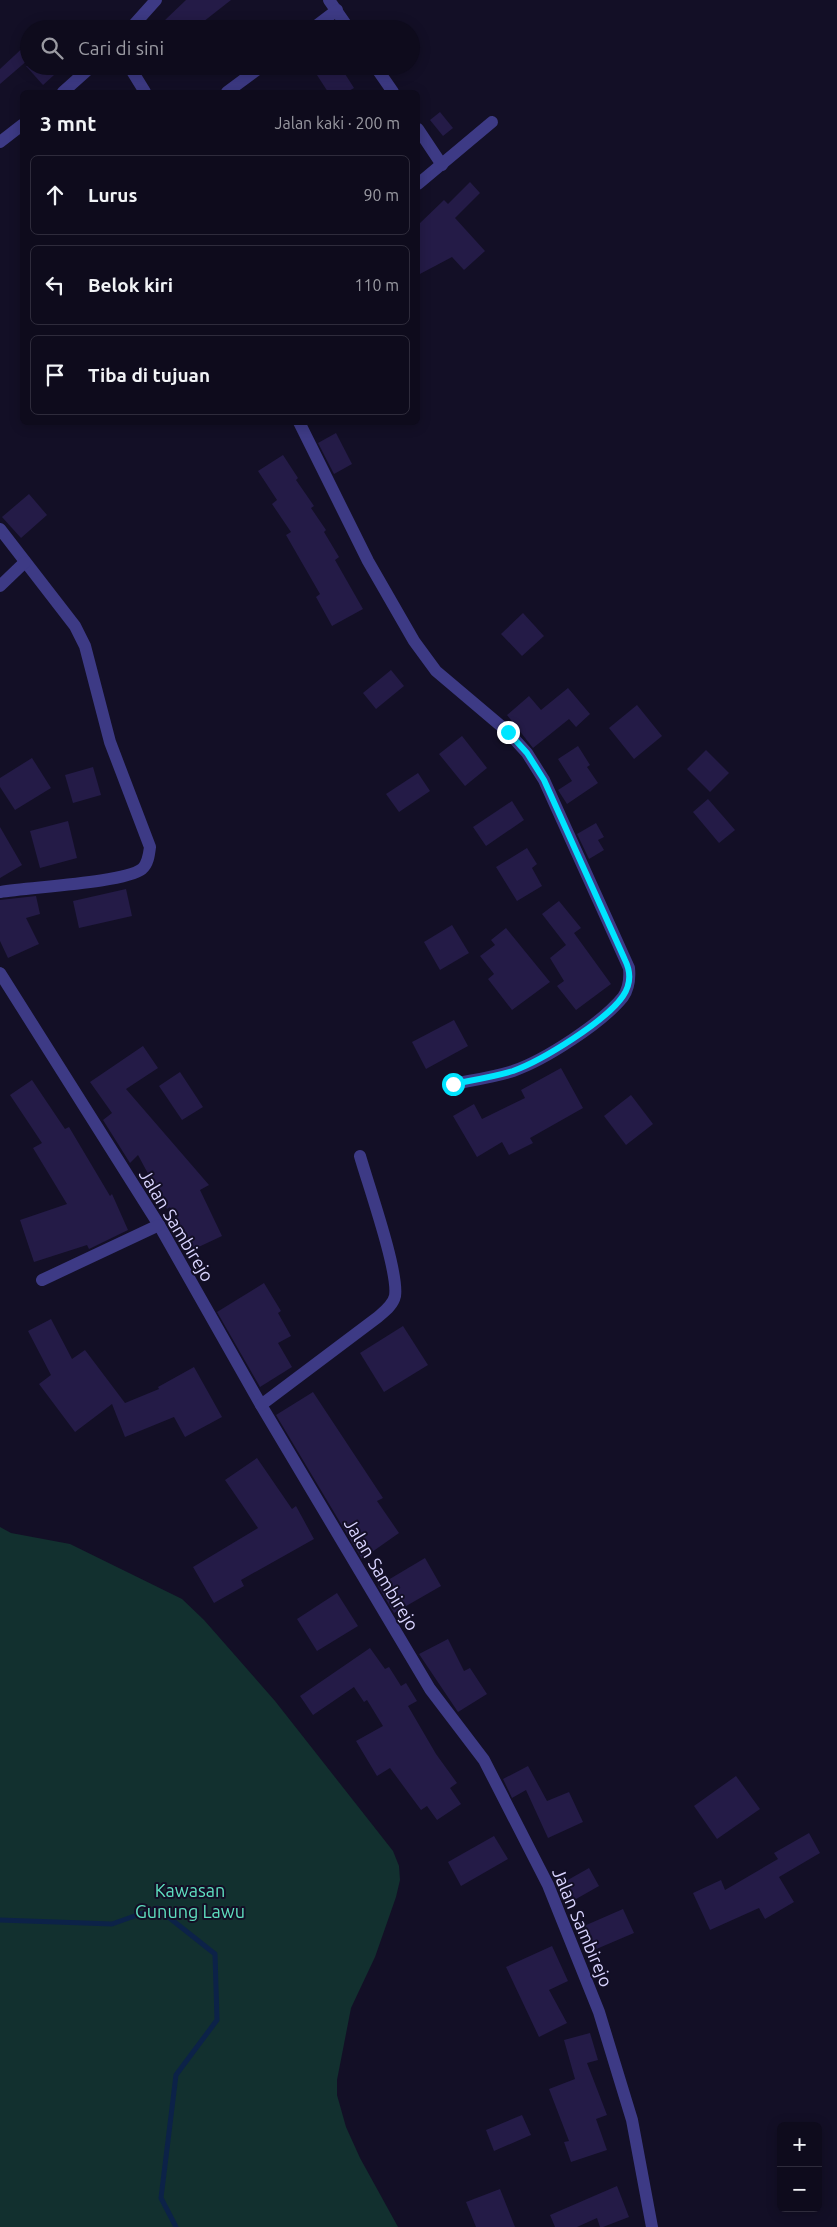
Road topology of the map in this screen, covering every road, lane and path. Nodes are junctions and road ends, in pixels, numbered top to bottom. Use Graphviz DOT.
graph roads {
  1 [pos="156,0"];
  2 [pos="333,5"];
  3 [pos="138,20"];
  4 [pos="320,20"];
  5 [pos="344,20"];
  6 [pos="82,75"];
  7 [pos="135,75"];
  8 [pos="250,75"];
  9 [pos="381,75"];
  10 [pos="65,90"];
  11 [pos="144,90"];
  12 [pos="230,90"];
  13 [pos="392,90"];
  14 [pos="492,122"];
  15 [pos="20,127"];
  16 [pos="420,132"];
  17 [pos="0,142"];
  18 [pos="442,165"];
  19 [pos="420,182"];
  20 [pos="300,425"];
  21 [pos="0,529"];
  22 [pos="25,562"];
  23 [pos="0,586"];
  24 [pos="0,892"];
  25 [pos="0,973"];
  26 [pos="453,1084"];
  27 [pos="360,1156"];
  28 [pos="159,1226"];
  29 [pos="42,1280"];
  30 [pos="261,1405"];
  31 [pos="652,2227"];
  1 -- 3 [label="street"];
  2 -- 4 [label="street"];
  2 -- 5 [label="street"];
  6 -- 10 [label="street"];
  7 -- 11 [label="street"];
  8 -- 12 [label="street"];
  9 -- 13 [label="street"];
  14 -- 18 [label="street"];
  15 -- 17 [label="street"];
  16 -- 18 [label="street"];
  18 -- 19 [label="street"];
  20 -- 26 [label="street"];
  21 -- 22 [label="street"];
  22 -- 23 [label="street"];
  22 -- 24 [label="street"];
  25 -- 28 [label="street, Jalan Sambirejo"];
  27 -- 30 [label="street"];
  28 -- 29 [label="street"];
  28 -- 30 [label="street, Jalan Sambirejo"];
  30 -- 31 [label="street, Jalan Sambirejo"];
}
